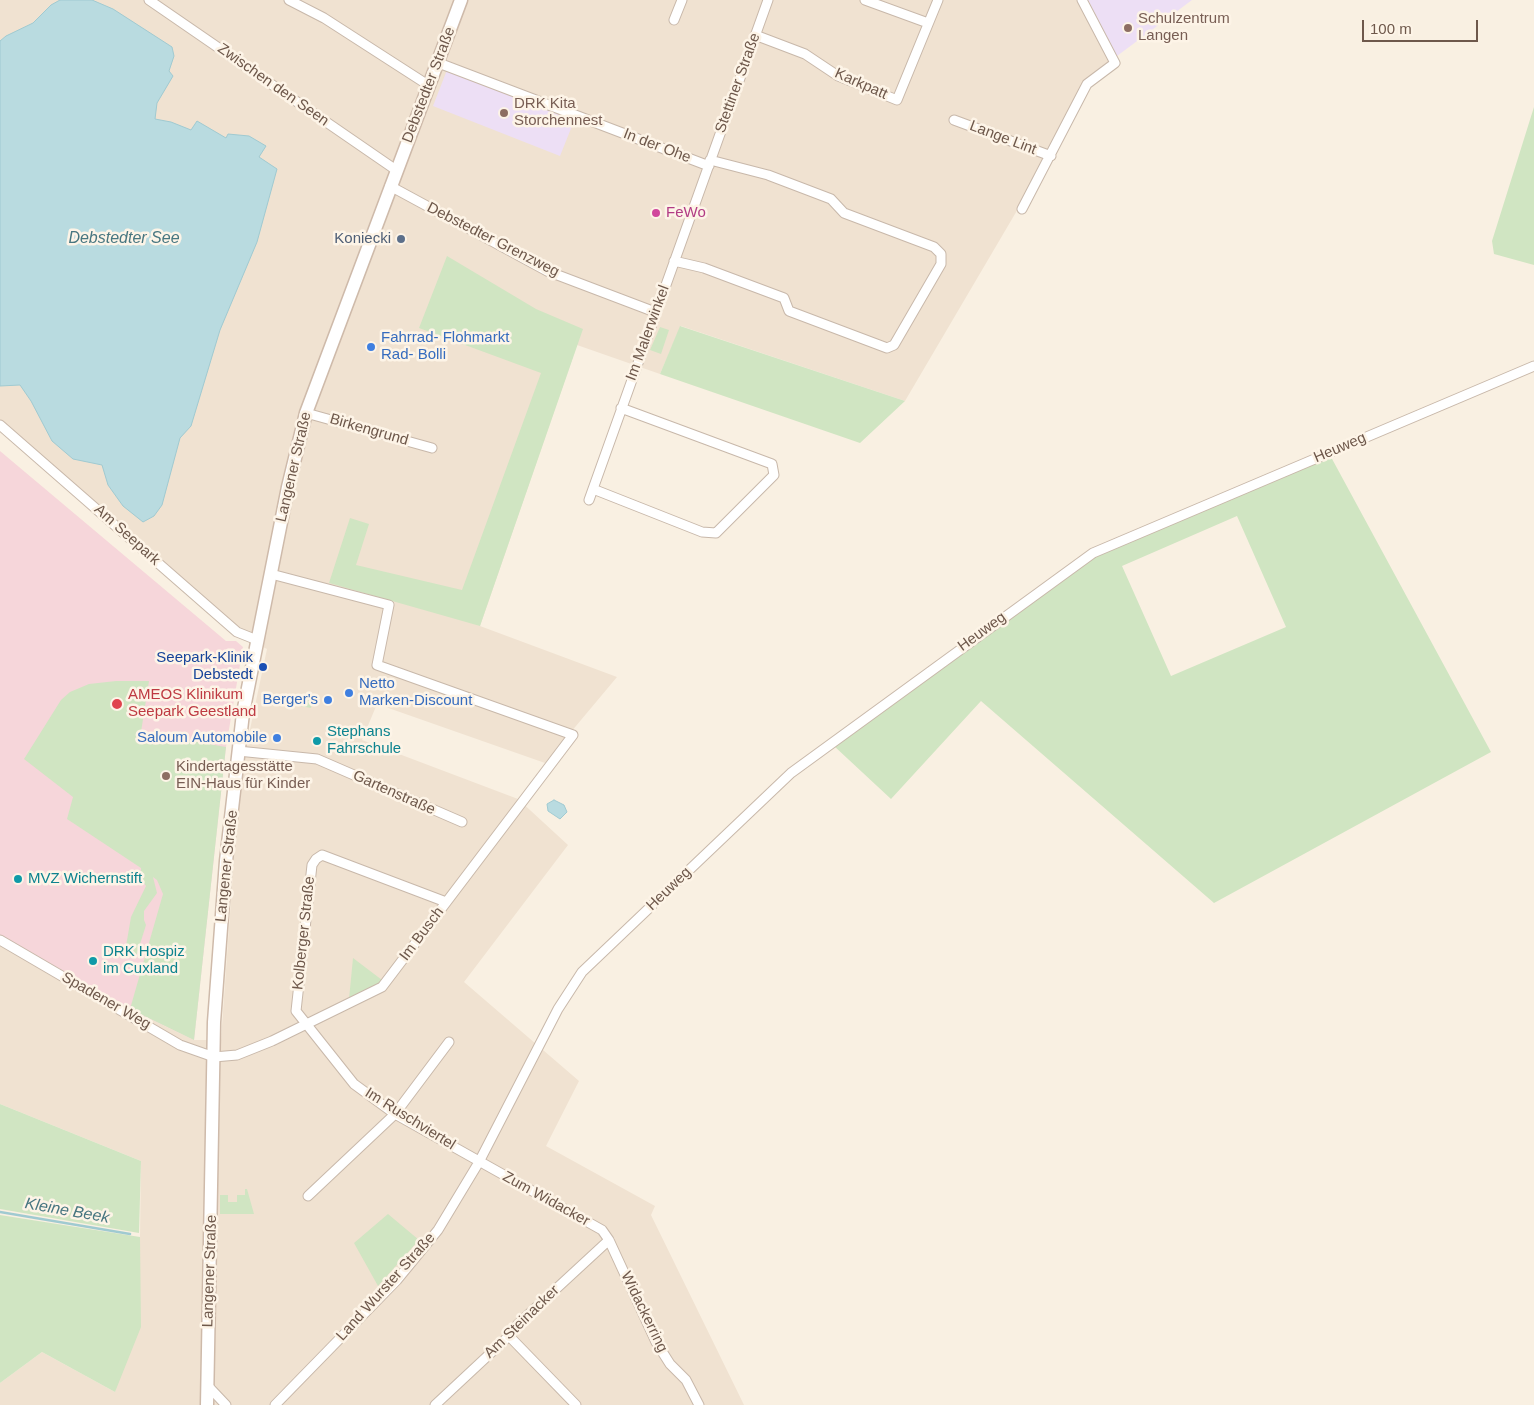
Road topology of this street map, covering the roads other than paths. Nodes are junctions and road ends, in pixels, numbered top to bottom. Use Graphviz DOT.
graph roads {
  1 [pos="149,0"];
  2 [pos="289,0"];
  3 [pos="461,0"];
  4 [pos="682,0"];
  5 [pos="768,0"];
  6 [pos="864,0"];
  7 [pos="938,0"];
  8 [pos="1082,0"];
  9 [pos="674,20"];
  10 [pos="928,23"];
  11 [pos="755,35"];
  12 [pos="436,62"];
  13 [pos="428,85"];
  14 [pos="954,120"];
  15 [pos="1051,156"];
  16 [pos="709,163"];
  17 [pos="396,170"];
  18 [pos="390,186"];
  19 [pos="1022,209"];
  20 [pos="674,261"];
  21 [pos="655,312"];
  22 [pos="1534,366"];
  23 [pos="621,408"];
  24 [pos="306,412"];
  25 [pos="0,425"];
  26 [pos="432,448"];
  27 [pos="593,489"];
  28 [pos="589,500"];
  29 [pos="271,574"];
  30 [pos="257,640"];
  31 [pos="238,751"];
  32 [pos="462,822"];
  33 [pos="446,902"];
  34 [pos="0,940"];
  35 [pos="307,1024"];
  36 [pos="450,1042"];
  37 [pos="538,1050"];
  38 [pos="214,1057"];
  39 [pos="395,1114"];
  40 [pos="480,1162"];
  41 [pos="308,1196"];
  42 [pos="610,1240"];
  43 [pos="509,1336"];
  44 [pos="208,1386"];
  45 [pos="442,1403"];
  46 [pos="576,1404"];
  47 [pos="207,1405"];
  48 [pos="226,1405"];
  49 [pos="275,1405"];
  50 [pos="700,1405"];
  1 -- 17 [label="street, Zwischen den Seen"];
  2 -- 13 [label="street"];
  3 -- 12 [label="main road, Debstedter Straße"];
  4 -- 9 [label="street"];
  5 -- 11 [label="street, Stettiner Straße"];
  6 -- 10 [label="street"];
  7 -- 10 [label="street, Karkpatt"];
  8 -- 15 [label="street"];
  10 -- 11 [label="street, Karkpatt"];
  11 -- 16 [label="street, Stettiner Straße"];
  12 -- 13 [label="main road, Debstedter Straße"];
  12 -- 16 [label="street, In der Ohe"];
  13 -- 17 [label="main road, Debstedter Straße"];
  14 -- 15 [label="street, Lange Lint"];
  15 -- 19 [label="street"];
  16 -- 20 [label="street, Im Malerwinkel"];
  16 -- 20 [label="street, In der Ohe"];
  17 -- 18 [label="main road, Langener Straße"];
  18 -- 21 [label="street, Debstedter Grenzweg"];
  18 -- 24 [label="main road, Langener Straße"];
  20 -- 21 [label="street, Im Malerwinkel"];
  21 -- 23 [label="street, Im Malerwinkel"];
  22 -- 37 [label="street, Heuweg"];
  23 -- 27 [label="street, Im Malerwinkel"];
  23 -- 27 [label="street"];
  24 -- 26 [label="street, Birkengrund"];
  24 -- 29 [label="main road, Langener Straße"];
  25 -- 30 [label="street, Am Seepark"];
  27 -- 28 [label="street, Im Malerwinkel"];
  29 -- 30 [label="main road, Langener Straße"];
  29 -- 33 [label="street, Im Busch"];
  30 -- 31 [label="main road, Langener Straße"];
  31 -- 32 [label="street, Gartenstraße"];
  31 -- 38 [label="main road, Langener Straße"];
  33 -- 35 [label="street, Im Busch"];
  33 -- 35 [label="street, Kolberger Straße"];
  34 -- 38 [label="street, Spadener Weg"];
  35 -- 38 [label="street, Im Busch"];
  35 -- 39 [label="street, Im Ruschviertel"];
  36 -- 39 [label="street"];
  37 -- 40 [label="street, Land Wurster Straße"];
  38 -- 44 [label="main road, Langener Straße"];
  39 -- 40 [label="street, Im Ruschviertel"];
  39 -- 41 [label="street"];
  40 -- 42 [label="street, Zum Widacker"];
  40 -- 49 [label="street, Land Wurster Straße"];
  42 -- 43 [label="street, Am Steinacker"];
  42 -- 50 [label="street, Widackerring"];
  43 -- 45 [label="street, Am Steinacker"];
  43 -- 46 [label="street"];
  44 -- 47 [label="main road, Langener Straße"];
  44 -- 48 [label="street"];
}
